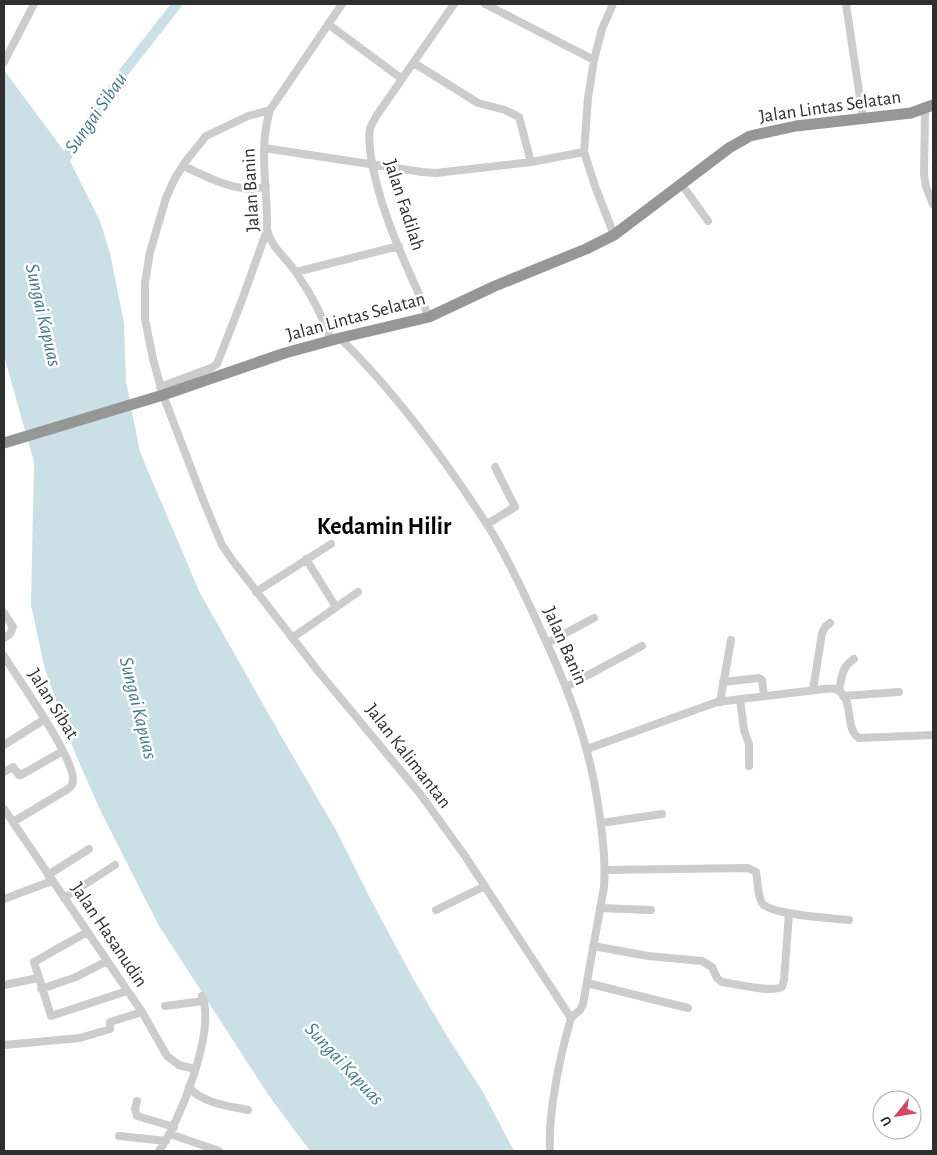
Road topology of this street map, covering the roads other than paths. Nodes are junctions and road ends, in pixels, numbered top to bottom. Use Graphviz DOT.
graph roads {
  1 [pos="34,4"];
  2 [pos="342,4"];
  3 [pos="454,4"];
  4 [pos="485,4"];
  5 [pos="613,4"];
  6 [pos="846,4"];
  7 [pos="328,24"];
  8 [pos="594,60"];
  9 [pos="4,62"];
  10 [pos="414,63"];
  11 [pos="402,79"];
  12 [pos="933,105"];
  13 [pos="270,110"];
  14 [pos="929,113"];
  15 [pos="863,118"];
  16 [pos="264,148"];
  17 [pos="584,152"];
  18 [pos="532,162"];
  19 [pos="372,165"];
  20 [pos="183,166"];
  21 [pos="266,186"];
  22 [pos="685,189"];
  23 [pos="933,204"];
  24 [pos="656,207"];
  25 [pos="708,221"];
  26 [pos="267,230"];
  27 [pos="614,235"];
  28 [pos="399,246"];
  29 [pos="296,272"];
  30 [pos="512,281"];
  31 [pos="429,317"];
  32 [pos="333,342"];
  33 [pos="162,391"];
  34 [pos="4,443"];
  35 [pos="494,467"];
  36 [pos="487,524"];
  37 [pos="331,544"];
  38 [pos="306,559"];
  39 [pos="256,592"];
  40 [pos="358,592"];
  41 [pos="336,607"];
  42 [pos="4,613"];
  43 [pos="594,618"];
  44 [pos="830,623"];
  45 [pos="4,638"];
  46 [pos="292,638"];
  47 [pos="731,640"];
  48 [pos="547,643"];
  49 [pos="642,646"];
  50 [pos="4,656"];
  51 [pos="854,659"];
  52 [pos="724,682"];
  53 [pos="566,687"];
  54 [pos="813,690"];
  55 [pos="899,692"];
  56 [pos="841,694"];
  57 [pos="764,696"];
  58 [pos="740,699"];
  59 [pos="720,702"];
  60 [pos="44,719"];
  61 [pos="933,735"];
  62 [pos="4,745"];
  63 [pos="587,749"];
  64 [pos="63,751"];
  65 [pos="750,766"];
  66 [pos="4,772"];
  67 [pos="4,811"];
  68 [pos="662,814"];
  69 [pos="13,822"];
  70 [pos="601,823"];
  71 [pos="89,849"];
  72 [pos="115,865"];
  73 [pos="605,870"];
  74 [pos="50,878"];
  75 [pos="485,886"];
  76 [pos="64,898"];
  77 [pos="4,899"];
  78 [pos="600,908"];
  79 [pos="436,910"];
  80 [pos="651,910"];
  81 [pos="789,914"];
  82 [pos="849,920"];
  83 [pos="87,932"];
  84 [pos="593,946"];
  85 [pos="107,962"];
  86 [pos="38,978"];
  87 [pos="587,983"];
  88 [pos="4,985"];
  89 [pos="41,989"];
  90 [pos="127,991"];
  91 [pos="165,1006"];
  92 [pos="688,1008"];
  93 [pos="142,1012"];
  94 [pos="571,1018"];
  95 [pos="4,1045"];
  96 [pos="195,1069"];
  97 [pos="189,1087"];
  98 [pos="137,1102"];
  99 [pos="248,1110"];
  100 [pos="170,1134"];
  101 [pos="119,1136"];
  102 [pos="159,1151"];
  103 [pos="220,1151"];
  104 [pos="550,1151"];
  1 -- 9 [label="street"];
  2 -- 7 [label="street"];
  3 -- 10 [label="street, Jalan Fadilah"];
  4 -- 8 [label="street"];
  5 -- 8 [label="street"];
  6 -- 15 [label="street"];
  7 -- 11 [label="street"];
  7 -- 13 [label="street"];
  8 -- 17 [label="street"];
  10 -- 11 [label="street, Jalan Fadilah"];
  10 -- 18 [label="street"];
  11 -- 19 [label="street, Jalan Fadilah"];
  12 -- 15 [label="highway, Jalan Lintas Selatan"];
  13 -- 16 [label="street, Jalan Banin"];
  13 -- 20 [label="street, Jalan Kalimantan"];
  14 -- 22 [label="highway, Jalan Lintas Selatan"];
  14 -- 23 [label="street"];
  15 -- 24 [label="highway, Jalan Lintas Selatan"];
  16 -- 19 [label="street"];
  16 -- 21 [label="street, Jalan Banin"];
  17 -- 18 [label="street"];
  17 -- 27 [label="street"];
  18 -- 19 [label="street"];
  19 -- 28 [label="street, Jalan Fadilah"];
  20 -- 21 [label="street"];
  20 -- 33 [label="street, Jalan Kalimantan"];
  21 -- 26 [label="street, Jalan Banin"];
  22 -- 24 [label="highway, Jalan Lintas Selatan"];
  22 -- 25 [label="street"];
  24 -- 27 [label="highway, Jalan Lintas Selatan"];
  24 -- 30 [label="highway, Jalan Lintas Selatan"];
  26 -- 29 [label="street, Jalan Banin"];
  26 -- 33 [label="street"];
  27 -- 30 [label="highway, Jalan Lintas Selatan"];
  28 -- 29 [label="street"];
  28 -- 31 [label="street, Jalan Fadilah"];
  29 -- 32 [label="street, Jalan Banin"];
  30 -- 31 [label="highway, Jalan Lintas Selatan"];
  30 -- 32 [label="highway, Jalan Lintas Selatan"];
  31 -- 32 [label="highway, Jalan Lintas Selatan"];
  32 -- 33 [label="highway, Jalan Lintas Selatan"];
  32 -- 36 [label="street, Jalan Banin"];
  33 -- 34 [label="highway, Jalan Lintas Selatan"];
  33 -- 39 [label="street, Jalan Kalimantan"];
  35 -- 36 [label="street"];
  36 -- 48 [label="street, Jalan Banin"];
  37 -- 38 [label="street"];
  38 -- 39 [label="street"];
  38 -- 41 [label="street"];
  39 -- 46 [label="street, Jalan Kalimantan"];
  40 -- 41 [label="street"];
  41 -- 46 [label="street"];
  42 -- 45 [label="street"];
  43 -- 48 [label="street"];
  44 -- 54 [label="street"];
  46 -- 75 [label="street, Jalan Kalimantan"];
  47 -- 52 [label="street"];
  48 -- 53 [label="street, Jalan Banin"];
  49 -- 53 [label="street"];
  50 -- 60 [label="street, Jalan Sibat"];
  51 -- 56 [label="street"];
  52 -- 57 [label="street"];
  52 -- 59 [label="street"];
  53 -- 63 [label="street, Jalan Banin"];
  54 -- 56 [label="street"];
  54 -- 57 [label="street"];
  55 -- 56 [label="street"];
  56 -- 61 [label="street"];
  57 -- 58 [label="street"];
  58 -- 59 [label="street"];
  58 -- 65 [label="street"];
  59 -- 63 [label="street"];
  60 -- 62 [label="street"];
  60 -- 64 [label="street, Jalan Sibat"];
  63 -- 70 [label="street, Jalan Banin"];
  64 -- 66 [label="street"];
  64 -- 69 [label="street, Jalan Sibat"];
  67 -- 69 [label="street, Jalan Hasanudin"];
  68 -- 70 [label="street"];
  69 -- 74 [label="street, Jalan Hasanudin"];
  70 -- 73 [label="street, Jalan Banin"];
  71 -- 74 [label="street"];
  72 -- 76 [label="street"];
  73 -- 78 [label="street, Jalan Banin"];
  73 -- 81 [label="street"];
  74 -- 76 [label="street, Jalan Hasanudin"];
  74 -- 77 [label="street"];
  75 -- 79 [label="street"];
  75 -- 94 [label="street, Jalan Kalimantan"];
  76 -- 83 [label="street, Jalan Hasanudin"];
  78 -- 80 [label="street"];
  78 -- 84 [label="street, Jalan Banin"];
  81 -- 82 [label="street"];
  81 -- 84 [label="street"];
  83 -- 85 [label="street, Jalan Hasanudin"];
  83 -- 86 [label="street"];
  84 -- 87 [label="street, Jalan Banin"];
  85 -- 89 [label="street"];
  85 -- 90 [label="street, Jalan Hasanudin"];
  86 -- 88 [label="street"];
  86 -- 89 [label="street"];
  87 -- 92 [label="street"];
  87 -- 94 [label="street, Jalan Banin"];
  89 -- 90 [label="street"];
  90 -- 93 [label="street, Jalan Hasanudin"];
  91 -- 96 [label="street"];
  93 -- 95 [label="street"];
  93 -- 96 [label="street, Jalan Hasanudin"];
  94 -- 104 [label="street"];
  96 -- 97 [label="street"];
  97 -- 99 [label="street"];
  97 -- 100 [label="street"];
  98 -- 100 [label="street"];
  100 -- 101 [label="street"];
  100 -- 102 [label="street"];
  100 -- 103 [label="street"];
}
